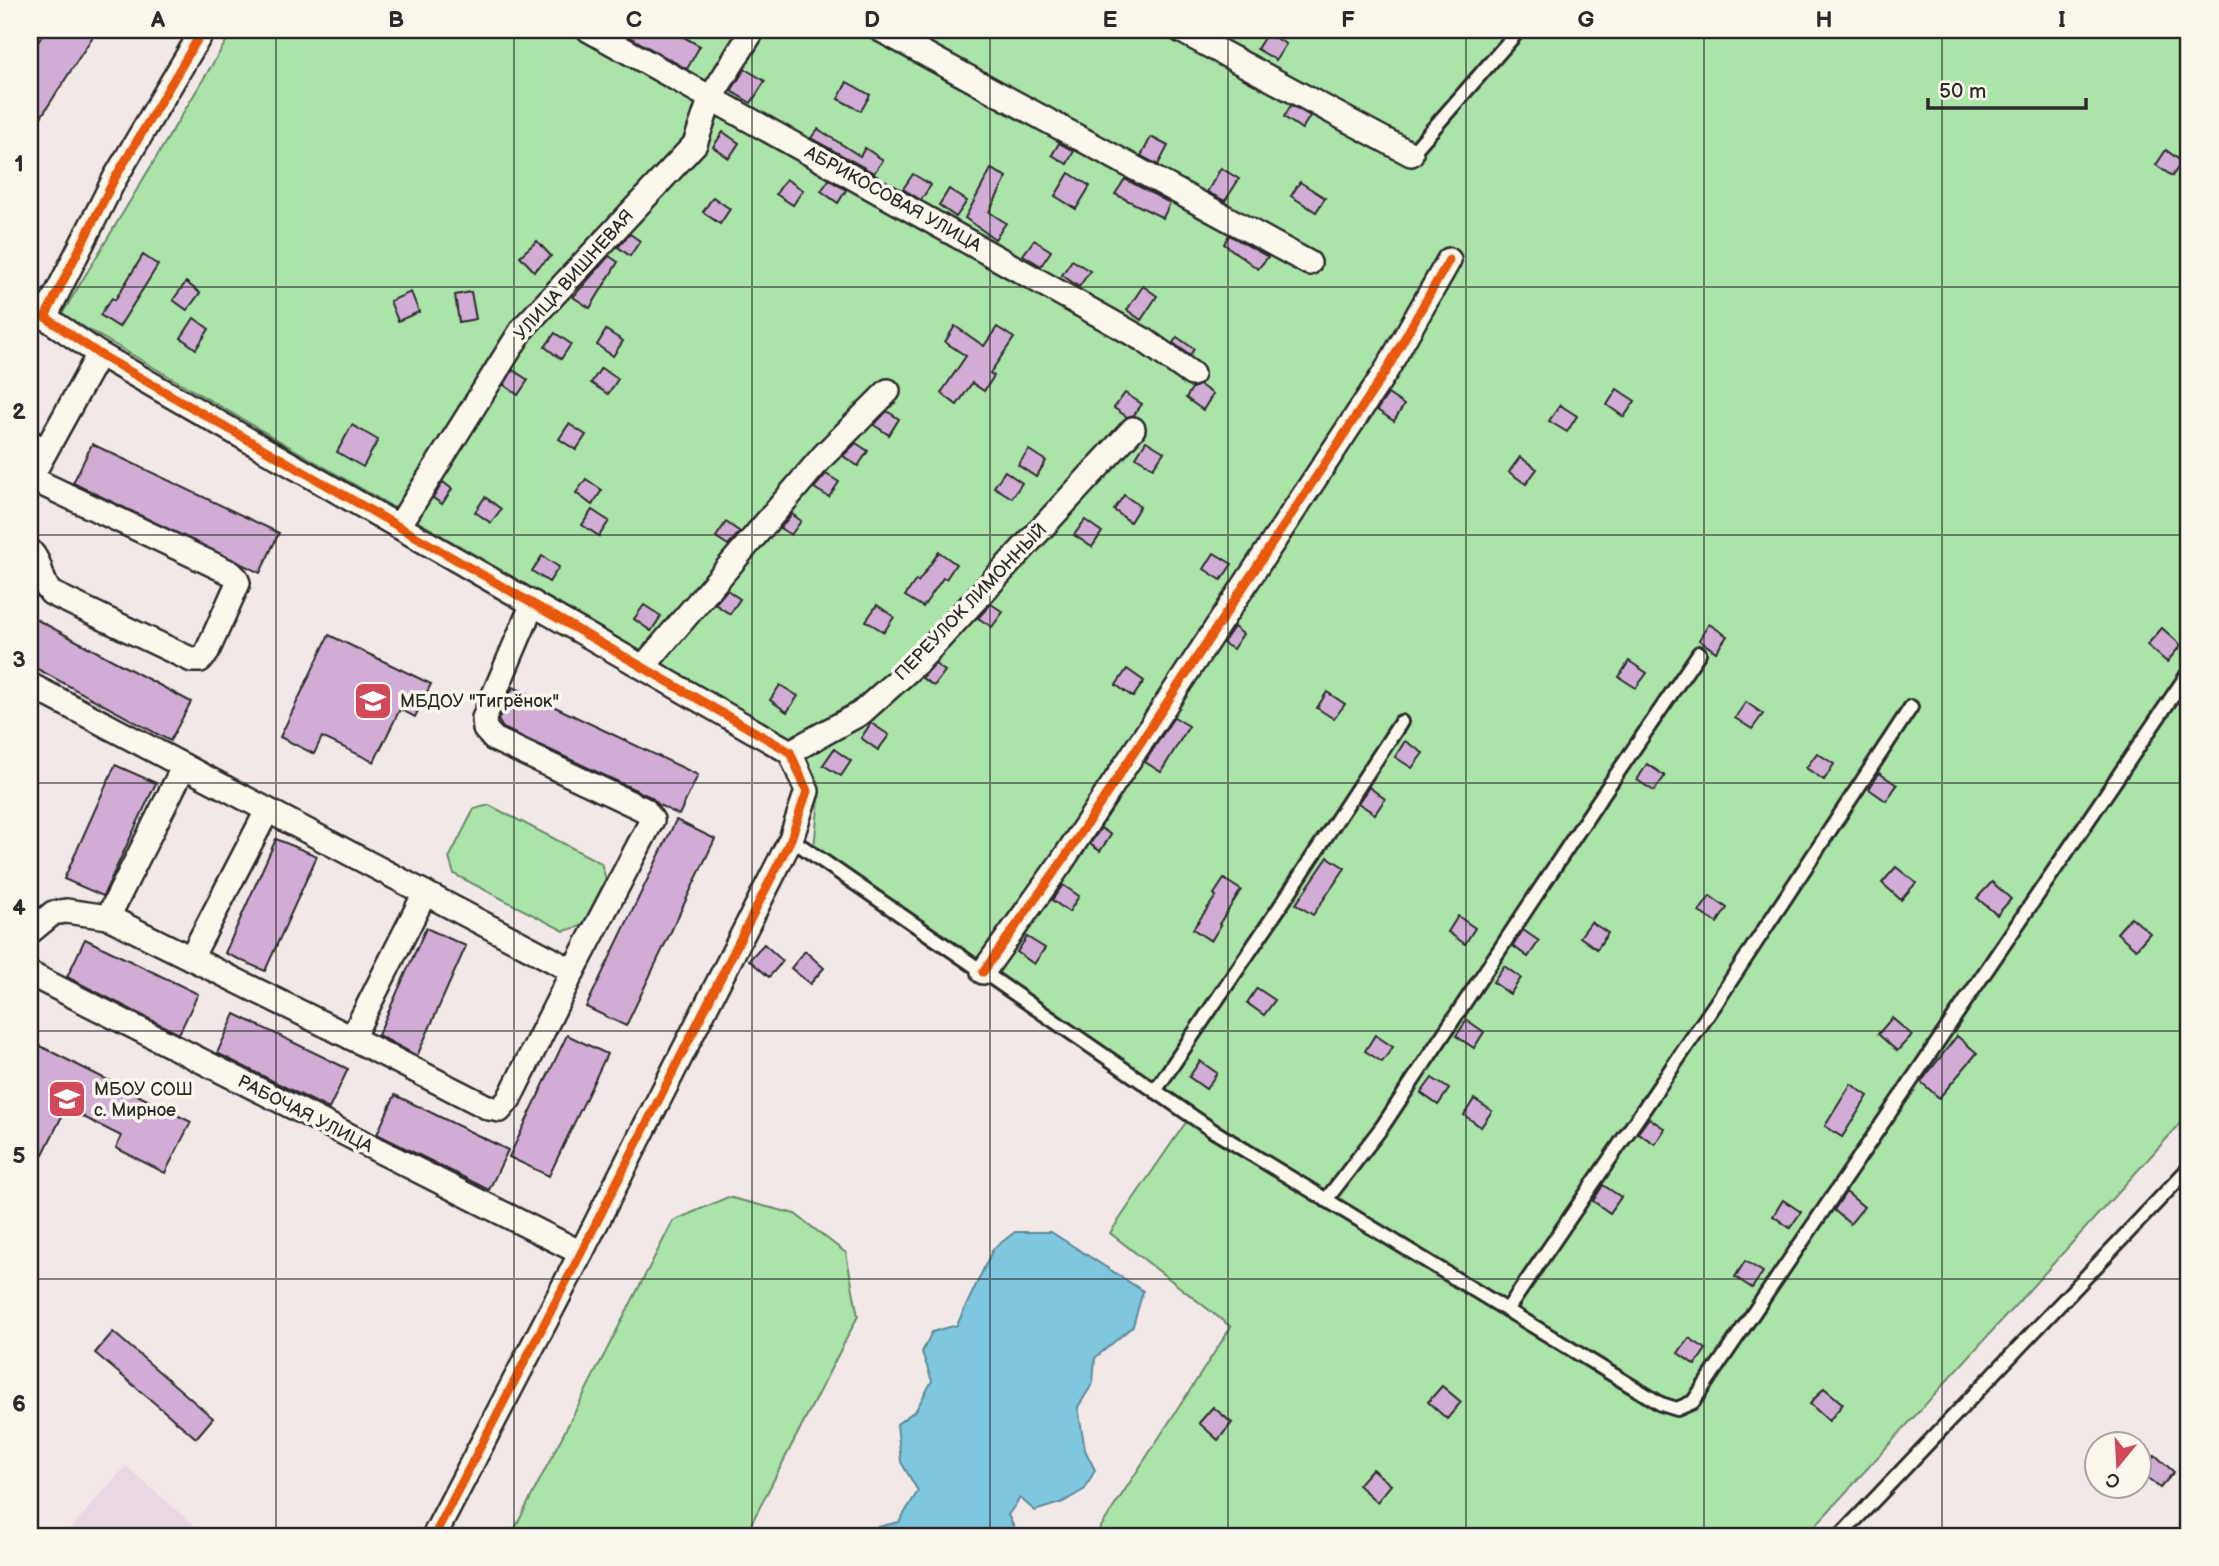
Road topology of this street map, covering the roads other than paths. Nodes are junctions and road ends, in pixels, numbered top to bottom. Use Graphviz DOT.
graph roads {
  1 [pos="203,30"];
  2 [pos="589,30"];
  3 [pos="753,30"];
  4 [pos="881,30"];
  5 [pos="1180,30"];
  6 [pos="1519,30"];
  7 [pos="711,97"];
  8 [pos="1411,154"];
  9 [pos="1449,260"];
  10 [pos="1309,263"];
  11 [pos="38,313"];
  12 [pos="99,354"];
  13 [pos="1192,374"];
  14 [pos="888,391"];
  15 [pos="1133,429"];
  16 [pos="39,441"];
  17 [pos="30,478"];
  18 [pos="399,526"];
  19 [pos="30,551"];
  20 [pos="533,603"];
  21 [pos="1699,653"];
  22 [pos="643,667"];
  23 [pos="2189,673"];
  24 [pos="30,685"];
  25 [pos="1911,707"];
  26 [pos="1401,722"];
  27 [pos="790,752"];
  28 [pos="184,766"];
  29 [pos="267,811"];
  30 [pos="791,839"];
  31 [pos="425,893"];
  32 [pos="108,917"];
  33 [pos="30,932"];
  34 [pos="191,957"];
  35 [pos="573,971"];
  36 [pos="983,971"];
  37 [pos="30,974"];
  38 [pos="352,1038"];
  39 [pos="1155,1091"];
  40 [pos="2189,1168"];
  41 [pos="1326,1200"];
  42 [pos="581,1253"];
  43 [pos="1507,1310"];
  44 [pos="434,1536"];
  45 [pos="1840,1536"];
  1 -- 11 [label="street"];
  2 -- 7 [label="street, АБРИКОСОВАЯ УЛИЦА"];
  3 -- 7 [label="street, УЛИЦА ВИШНЕВАЯ"];
  4 -- 10 [label="street"];
  5 -- 8 [label="street"];
  6 -- 8 [label="lane"];
  7 -- 13 [label="street, АБРИКОСОВАЯ УЛИЦА"];
  7 -- 18 [label="street, УЛИЦА ВИШНЕВАЯ"];
  9 -- 36 [label="street"];
  11 -- 12 [label="street"];
  12 -- 16 [label="street"];
  12 -- 18 [label="street"];
  14 -- 22 [label="street"];
  15 -- 27 [label="street, ПЕРЕУЛОК ЛИМОННЫЙ"];
  16 -- 17 [label="street"];
  17 -- 19 [label="street"];
  18 -- 20 [label="street"];
  20 -- 22 [label="street"];
  20 -- 35 [label="street"];
  21 -- 41 [label="lane"];
  22 -- 27 [label="street"];
  23 -- 43 [label="lane"];
  24 -- 28 [label="street"];
  25 -- 43 [label="lane"];
  26 -- 39 [label="lane"];
  27 -- 30 [label="street"];
  28 -- 29 [label="street"];
  28 -- 32 [label="street"];
  29 -- 31 [label="street"];
  29 -- 34 [label="street"];
  30 -- 36 [label="lane"];
  30 -- 42 [label="street"];
  31 -- 35 [label="street"];
  31 -- 38 [label="street"];
  32 -- 33 [label="street"];
  32 -- 34 [label="street"];
  34 -- 38 [label="street"];
  35 -- 38 [label="street"];
  36 -- 39 [label="lane"];
  37 -- 42 [label="street, РАБОЧАЯ УЛИЦА"];
  39 -- 41 [label="lane"];
  40 -- 45 [label="lane"];
  41 -- 43 [label="lane"];
  42 -- 44 [label="street"];
}
